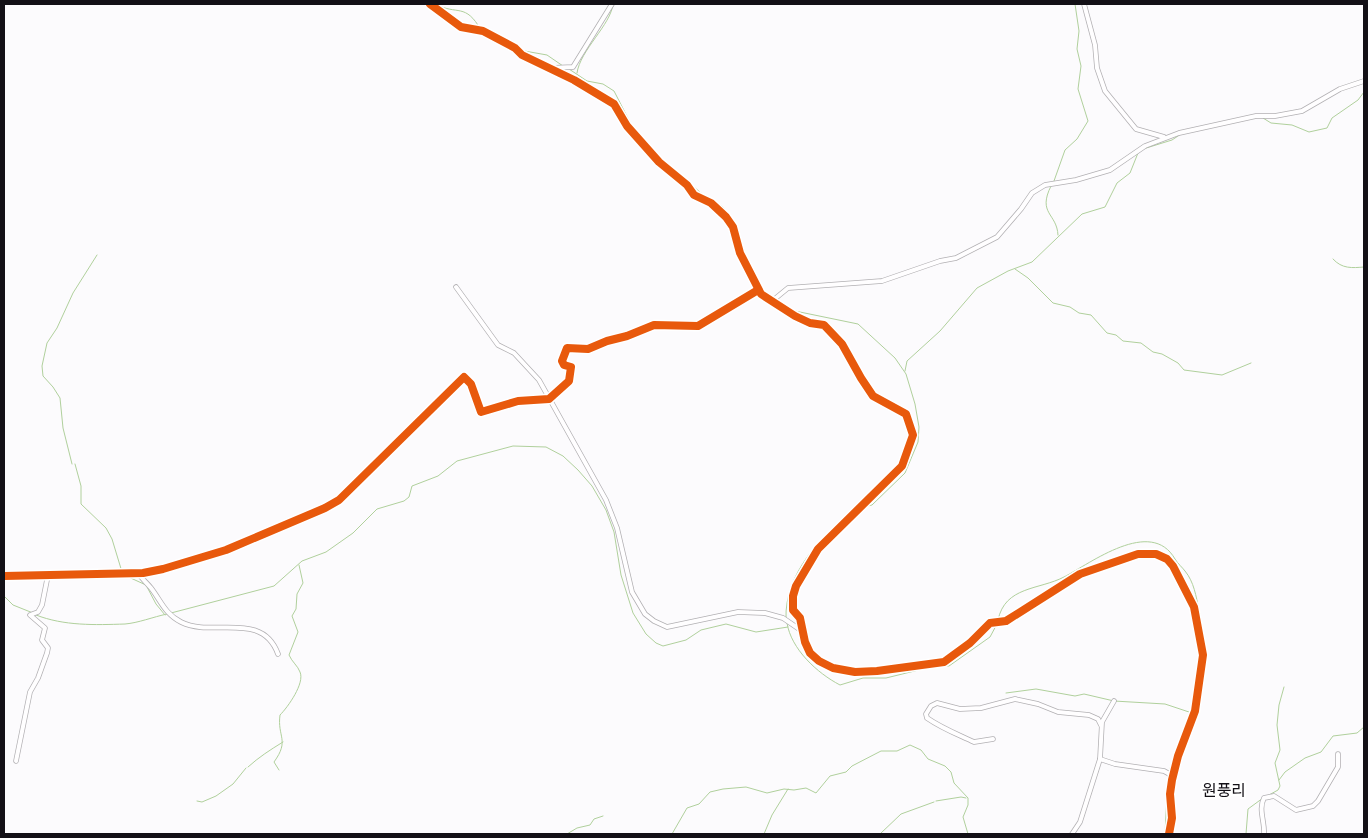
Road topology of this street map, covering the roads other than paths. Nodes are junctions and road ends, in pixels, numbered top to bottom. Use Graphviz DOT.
graph roads {
  1 [pos="430,4"];
  2 [pos="612,4"];
  3 [pos="1084,4"];
  4 [pos="550,68"];
  5 [pos="1364,81"];
  6 [pos="1164,137"];
  7 [pos="456,287"];
  8 [pos="758,290"];
  9 [pos="771,302"];
  10 [pos="550,399"];
  11 [pos="138,573"];
  12 [pos="48,575"];
  13 [pos="4,576"];
  14 [pos="802,631"];
  15 [pos="278,654"];
  16 [pos="1114,701"];
  17 [pos="1101,725"];
  18 [pos="993,739"];
  19 [pos="1338,754"];
  20 [pos="1100,759"];
  21 [pos="16,761"];
  22 [pos="1173,776"];
  23 [pos="1072,834"];
  24 [pos="1169,834"];
  25 [pos="1264,834"];
  1 -- 4 [label="street"];
  2 -- 4 [label="street"];
  3 -- 6 [label="street"];
  4 -- 8 [label="street"];
  5 -- 6 [label="street"];
  6 -- 9 [label="street"];
  7 -- 10 [label="street"];
  8 -- 9 [label="street"];
  8 -- 10 [label="street"];
  9 -- 14 [label="street"];
  10 -- 11 [label="street"];
  10 -- 14 [label="street"];
  11 -- 12 [label="street"];
  11 -- 15 [label="street"];
  12 -- 13 [label="street"];
  12 -- 21 [label="street"];
  14 -- 22 [label="street"];
  16 -- 17 [label="street"];
  17 -- 18 [label="street"];
  17 -- 20 [label="street"];
  19 -- 25 [label="street"];
  20 -- 22 [label="street"];
  20 -- 23 [label="street"];
  22 -- 24 [label="street"];
}
